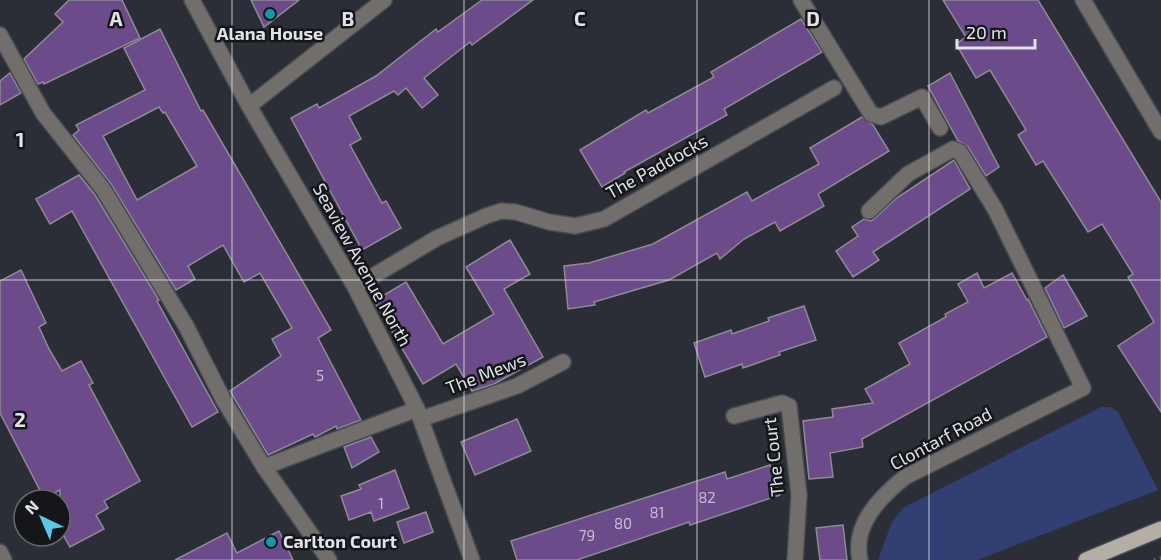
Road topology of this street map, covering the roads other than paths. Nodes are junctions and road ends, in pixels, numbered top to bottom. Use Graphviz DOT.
graph roads {
  1 [pos="192,0"];
  2 [pos="384,0"];
  3 [pos="801,0"];
  4 [pos="1083,0"];
  5 [pos="0,35"];
  6 [pos="834,88"];
  7 [pos="249,106"];
  8 [pos="940,128"];
  9 [pos="1161,132"];
  10 [pos="868,211"];
  11 [pos="354,286"];
  12 [pos="563,362"];
  13 [pos="419,414"];
  14 [pos="734,416"];
  15 [pos="264,467"];
  16 [pos="1161,529"];
  17 [pos="0,552"];
  18 [pos="4,560"];
  19 [pos="329,560"];
  20 [pos="472,560"];
  21 [pos="795,560"];
  22 [pos="860,560"];
  23 [pos="1086,560"];
  1 -- 7 [label="street, Seaview Avenue North"];
  2 -- 7 [label="street"];
  3 -- 8 [label="street"];
  4 -- 9 [label="street"];
  5 -- 15 [label="street"];
  6 -- 11 [label="street, The Paddocks"];
  7 -- 11 [label="street, Seaview Avenue North"];
  10 -- 22 [label="street, Clontarf Road"];
  11 -- 13 [label="street, Seaview Avenue North"];
  12 -- 13 [label="street, The Mews"];
  13 -- 15 [label="street, The Mews"];
  13 -- 20 [label="street, Seaview Avenue North"];
  14 -- 21 [label="street, The Court"];
  15 -- 19 [label="street"];
  16 -- 23 [label="main road"];
  17 -- 18 [label="street"];
}
